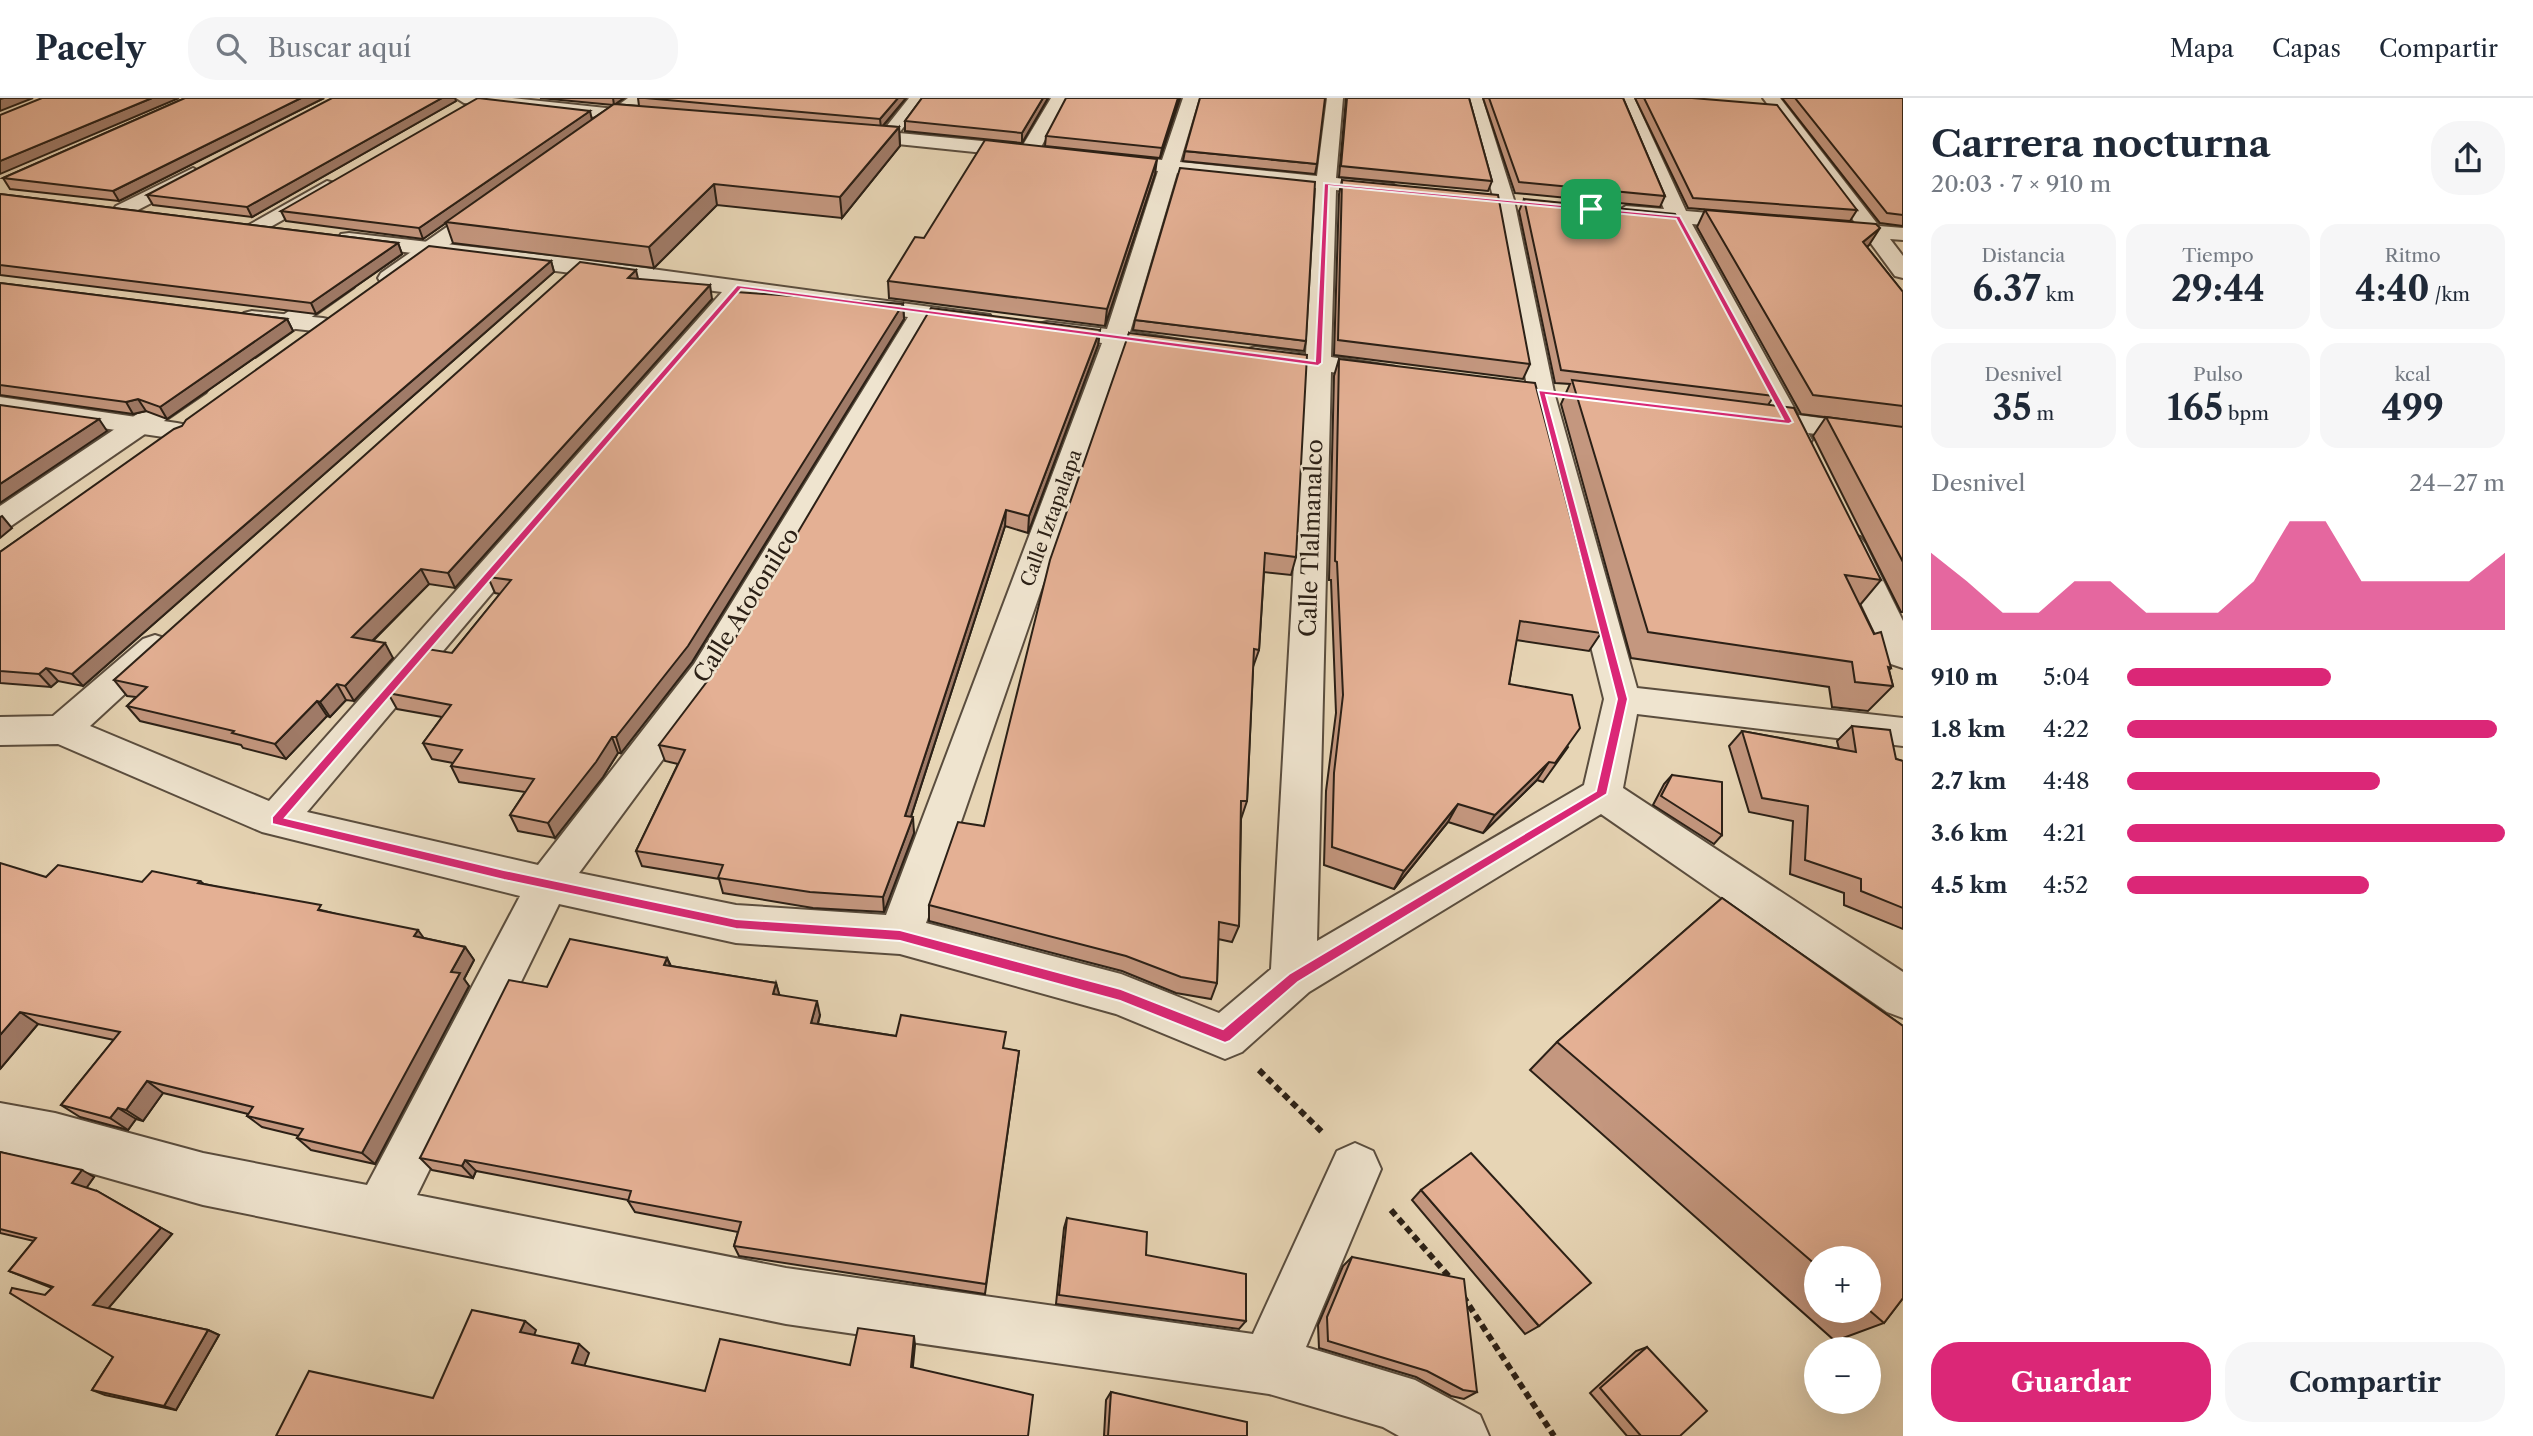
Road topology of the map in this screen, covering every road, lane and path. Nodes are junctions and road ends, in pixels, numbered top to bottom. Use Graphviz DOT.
graph roads {
  1 [pos="639,98"];
  2 [pos="918,98"];
  3 [pos="1059,98"];
  4 [pos="1191,98"];
  5 [pos="1335,98"];
  6 [pos="1474,98"];
  7 [pos="1626,98"];
  8 [pos="469,102"];
  9 [pos="1767,103"];
  10 [pos="607,109"];
  11 [pos="671,120"];
  12 [pos="834,133"];
  13 [pos="887,137"];
  14 [pos="570,138"];
  15 [pos="1029,152"];
  16 [pos="1054,155"];
  17 [pos="1079,157"];
  18 [pos="208,166"];
  19 [pos="1168,166"];
  20 [pos="339,180"];
  21 [pos="1326,184"];
  22 [pos="1408,191"];
  23 [pos="1476,198"];
  24 [pos="1504,200"];
  25 [pos="1531,203"];
  26 [pos="95,207"];
  27 [pos="122,210"];
  28 [pos="1611,211"];
  29 [pos="163,215"];
  30 [pos="1678,217"];
  31 [pos="231,223"];
  32 [pos="1770,224"];
  33 [pos="258,226"];
  34 [pos="1810,227"];
  35 [pos="296,232"];
  36 [pos="1875,232"];
  37 [pos="1903,234"];
  38 [pos="321,235"];
  39 [pos="397,246"];
  40 [pos="429,249"];
  41 [pos="578,265"];
  42 [pos="1903,271"];
  43 [pos="739,287"];
  44 [pos="547,293"];
  45 [pos="923,312"];
  46 [pos="234,315"];
  47 [pos="289,323"];
  48 [pos="323,325"];
  49 [pos="1116,338"];
  50 [pos="1197,348"];
  51 [pos="1238,353"];
  52 [pos="1318,363"];
  53 [pos="267,366"];
  54 [pos="1410,375"];
  55 [pos="1528,390"];
  56 [pos="1569,395"];
  57 [pos="0,405"];
  58 [pos="1720,414"];
  59 [pos="200,415"];
  60 [pos="1789,422"];
  61 [pos="139,426"];
  62 [pos="177,432"];
  63 [pos="1903,437"];
  64 [pos="144,455"];
  65 [pos="1807,459"];
  66 [pos="0,520"];
  67 [pos="1837,520"];
  68 [pos="176,628"];
  69 [pos="1903,656"];
  70 [pos="1622,699"];
  71 [pos="62,730"];
  72 [pos="0,731"];
  73 [pos="1903,732"];
  74 [pos="1602,794"];
  75 [pos="276,821"];
  76 [pos="548,883"];
  77 [pos="900,935"];
  78 [pos="1293,978"];
  79 [pos="1903,997"];
  80 [pos="1225,1037"];
  81 [pos="0,1128"];
  82 [pos="1355,1169"];
  83 [pos="379,1216"];
  84 [pos="1269,1365"];
  85 [pos="1459,1436"];
  86 [pos="1554,1436"];
  1 -- 10 [label="street"];
  2 -- 13 [label="street"];
  3 -- 15 [label="street"];
  4 -- 19 [label="street, Calle Iztapalapa"];
  5 -- 21 [label="street, Calle Tlalmanalco"];
  6 -- 24 [label="street"];
  7 -- 30 [label="street"];
  8 -- 10 [label="street"];
  9 -- 36 [label="street"];
  10 -- 11 [label="street"];
  10 -- 14 [label="street"];
  12 -- 13 [label="street"];
  13 -- 15 [label="street"];
  15 -- 16 [label="street"];
  17 -- 19 [label="street"];
  18 -- 27 [label="street"];
  19 -- 21 [label="street"];
  19 -- 49 [label="street, Calle Iztapalapa"];
  20 -- 33 [label="street"];
  21 -- 22 [label="street"];
  21 -- 52 [label="street, Calle Tlalmanalco"];
  23 -- 24 [label="street"];
  24 -- 25 [label="street"];
  24 -- 55 [label="street"];
  26 -- 27 [label="street"];
  27 -- 29 [label="street"];
  28 -- 30 [label="street"];
  30 -- 32 [label="street"];
  30 -- 60 [label="street"];
  31 -- 33 [label="street"];
  33 -- 35 [label="street"];
  34 -- 36 [label="street"];
  36 -- 37 [label="street"];
  36 -- 42 [label="street"];
  38 -- 39 [label="street"];
  39 -- 40 [label="street"];
  39 -- 40 [label="street"];
  39 -- 47 [label="street"];
  40 -- 41 [label="street"];
  40 -- 48 [label="street"];
  41 -- 43 [label="street"];
  41 -- 44 [label="street"];
  43 -- 45 [label="street"];
  43 -- 75 [label="street"];
  45 -- 49 [label="street"];
  45 -- 76 [label="street, Calle Atotonilco"];
  46 -- 47 [label="street"];
  47 -- 48 [label="street"];
  47 -- 61 [label="street"];
  48 -- 53 [label="street"];
  49 -- 50 [label="street"];
  49 -- 77 [label="street, Calle Iztapalapa"];
  51 -- 52 [label="street"];
  52 -- 54 [label="street"];
  52 -- 78 [label="street, Calle Tlalmanalco"];
  55 -- 56 [label="street"];
  55 -- 70 [label="street"];
  57 -- 61 [label="street"];
  58 -- 60 [label="street"];
  59 -- 62 [label="street"];
  60 -- 63 [label="street"];
  60 -- 65 [label="street"];
  61 -- 62 [label="street"];
  61 -- 66 [label="street"];
  62 -- 64 [label="street"];
  67 -- 69 [label="street"];
  68 -- 71 [label="street"];
  70 -- 73 [label="street"];
  70 -- 74 [label="street"];
  71 -- 72 [label="street"];
  71 -- 75 [label="street"];
  74 -- 78 [label="street"];
  74 -- 79 [label="street"];
  75 -- 76 [label="street"];
  76 -- 77 [label="street"];
  76 -- 83 [label="street, Calle Atotonilco"];
  77 -- 80 [label="street"];
  78 -- 80 [label="street"];
  80 -- 82 [label="path"];
  81 -- 83 [label="street"];
  82 -- 84 [label="street"];
  82 -- 86 [label="path"];
  83 -- 84 [label="street"];
  84 -- 85 [label="street"];
}
